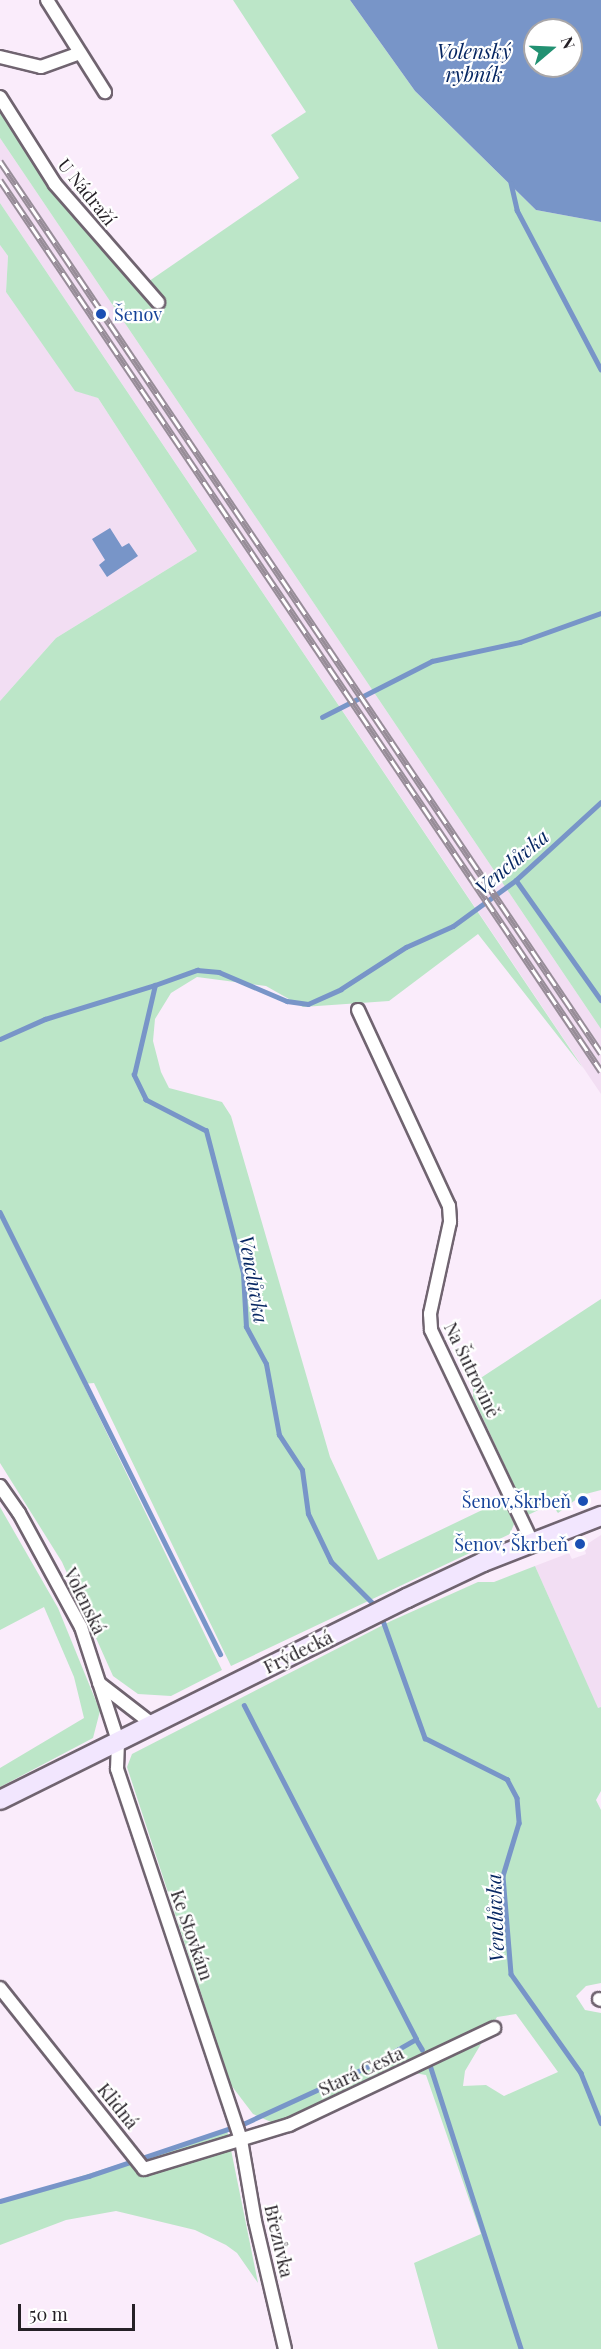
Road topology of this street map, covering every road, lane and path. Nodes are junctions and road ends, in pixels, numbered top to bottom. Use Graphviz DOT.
graph roads {
  1 [pos="47,0"];
  2 [pos="80,53"];
  3 [pos="0,57"];
  4 [pos="105,92"];
  5 [pos="0,97"];
  6 [pos="158,302"];
  7 [pos="358,1010"];
  8 [pos="0,1486"];
  9 [pos="601,1516"];
  10 [pos="532,1542"];
  11 [pos="99,1683"];
  12 [pos="152,1724"];
  13 [pos="118,1741"];
  14 [pos="0,1800"];
  15 [pos="0,1988"];
  16 [pos="494,2028"];
  17 [pos="241,2140"];
  18 [pos="285,2349"];
  1 -- 2 [label="street"];
  2 -- 3 [label="street"];
  2 -- 4 [label="street"];
  5 -- 6 [label="street, U Nádraží"];
  7 -- 10 [label="street, Na Šutrovině"];
  8 -- 11 [label="street, Volenská"];
  9 -- 10 [label="main road, Frýdecká"];
  10 -- 12 [label="main road, Frýdecká"];
  11 -- 12 [label="street"];
  11 -- 13 [label="street, Volenská"];
  12 -- 13 [label="main road, Frýdecká"];
  13 -- 14 [label="main road, Frýdecká"];
  13 -- 17 [label="street, Ke Stovkám"];
  15 -- 17 [label="street, Klidná"];
  16 -- 17 [label="street, Stará Cesta"];
  17 -- 18 [label="street, Březůvka"];
}
